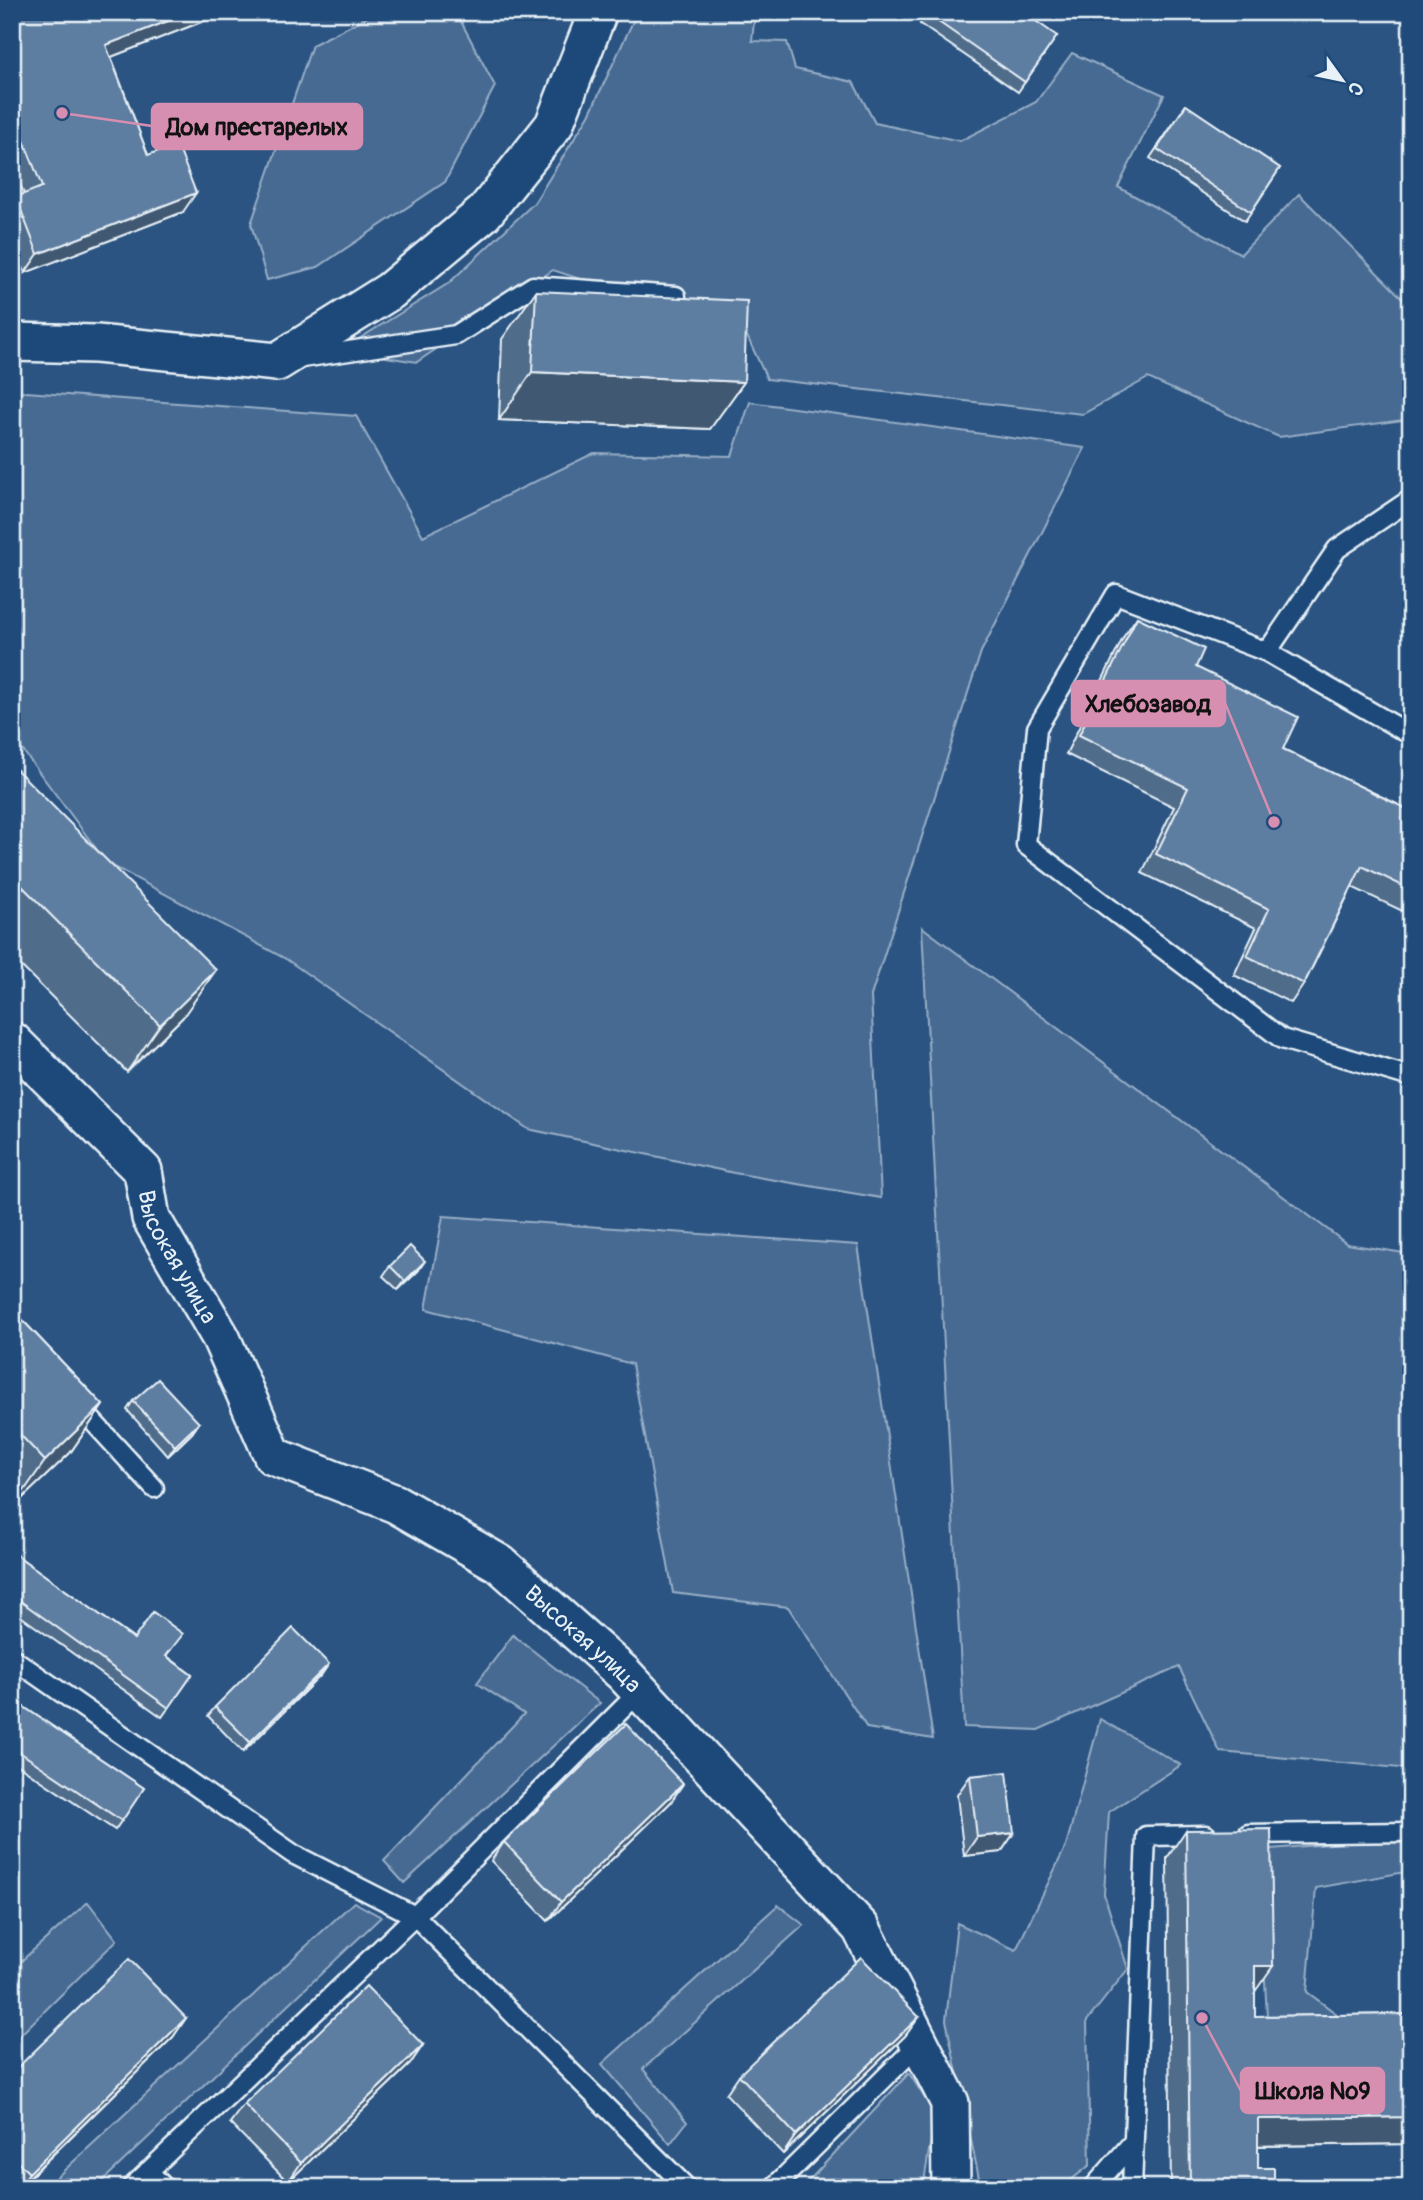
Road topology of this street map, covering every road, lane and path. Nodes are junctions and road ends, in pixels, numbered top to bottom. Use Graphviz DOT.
graph roads {
  1 [pos="598,12"];
  2 [pos="676,296"];
  3 [pos="12,342"];
  4 [pos="277,362"];
  5 [pos="1411,499"];
  6 [pos="1267,652"];
  7 [pos="1411,735"];
  8 [pos="12,1041"];
  9 [pos="1411,1077"];
  10 [pos="67,1393"];
  11 [pos="154,1488"];
  12 [pos="12,1658"];
  13 [pos="640,1691"];
  14 [pos="1411,1832"];
  15 [pos="415,1916"];
  16 [pos="920,2043"];
  17 [pos="1134,2141"];
  18 [pos="148,2171"];
  19 [pos="131,2188"];
  20 [pos="165,2188"];
  21 [pos="687,2188"];
  22 [pos="774,2188"];
  23 [pos="951,2188"];
  24 [pos="1093,2188"];
  25 [pos="1132,2188"];
  1 -- 4 [label="street"];
  2 -- 4 [label="lane"];
  3 -- 4 [label="street"];
  5 -- 6 [label="lane"];
  6 -- 7 [label="lane"];
  6 -- 9 [label="lane"];
  8 -- 13 [label="street, Высокая улица"];
  10 -- 11 [label="lane"];
  12 -- 15 [label="lane"];
  13 -- 15 [label="lane"];
  13 -- 16 [label="street, Высокая улица"];
  14 -- 17 [label="lane"];
  15 -- 18 [label="lane"];
  15 -- 21 [label="lane"];
  16 -- 22 [label="lane"];
  16 -- 23 [label="street, Высокая улица"];
  17 -- 24 [label="lane"];
  17 -- 25 [label="lane"];
  18 -- 19 [label="lane"];
  18 -- 20 [label="lane"];
}
